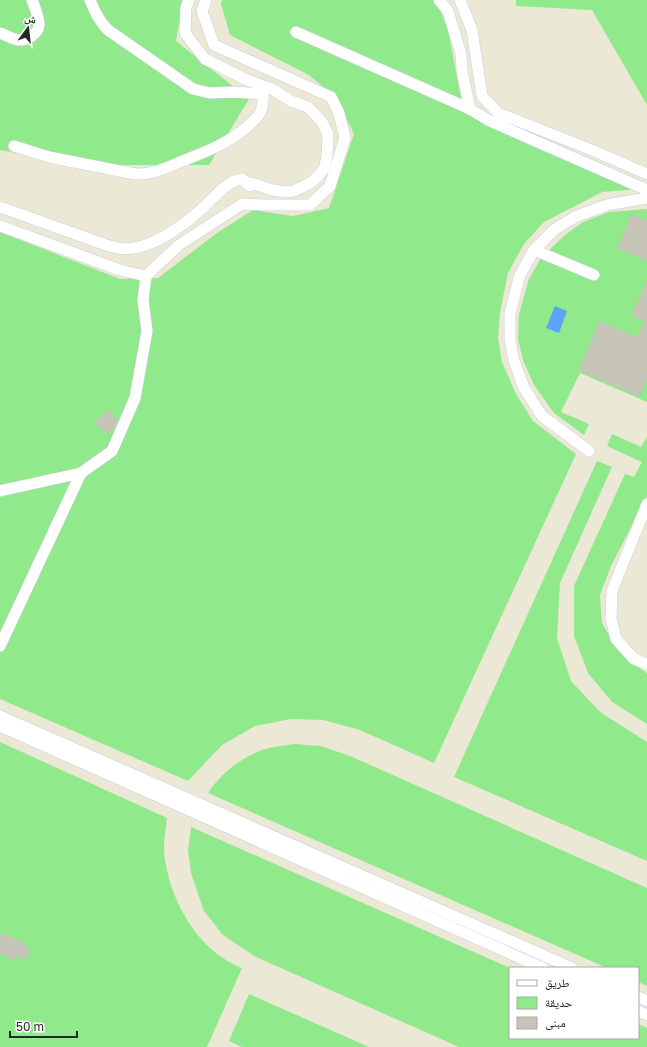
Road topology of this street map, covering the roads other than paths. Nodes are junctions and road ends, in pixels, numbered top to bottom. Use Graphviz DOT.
graph roads {
  1 [pos="32,0"];
  2 [pos="90,0"];
  3 [pos="189,0"];
  4 [pos="206,0"];
  5 [pos="439,0"];
  6 [pos="460,0"];
  7 [pos="296,32"];
  8 [pos="0,33"];
  9 [pos="263,90"];
  10 [pos="470,109"];
  11 [pos="14,146"];
  12 [pos="647,174"];
  13 [pos="647,190"];
  14 [pos="647,198"];
  15 [pos="0,207"];
  16 [pos="0,226"];
  17 [pos="534,250"];
  18 [pos="594,275"];
  19 [pos="146,276"];
  20 [pos="589,451"];
  21 [pos="81,473"];
  22 [pos="0,491"];
  23 [pos="647,504"];
  24 [pos="0,646"];
  25 [pos="647,664"];
  26 [pos="0,716"];
  27 [pos="0,726"];
  28 [pos="541,967"];
  29 [pos="570,967"];
  1 -- 8 [label="street"];
  2 -- 9 [label="street"];
  3 -- 9 [label="street"];
  4 -- 19 [label="street"];
  5 -- 10 [label="street"];
  6 -- 12 [label="street"];
  7 -- 10 [label="street"];
  9 -- 11 [label="street"];
  9 -- 15 [label="street"];
  10 -- 13 [label="street"];
  14 -- 17 [label="street"];
  16 -- 19 [label="street"];
  17 -- 18 [label="street"];
  17 -- 20 [label="street"];
  19 -- 21 [label="street"];
  21 -- 22 [label="street"];
  21 -- 24 [label="street"];
  23 -- 25 [label="street"];
  26 -- 29 [label="street"];
  27 -- 28 [label="street"];
}
